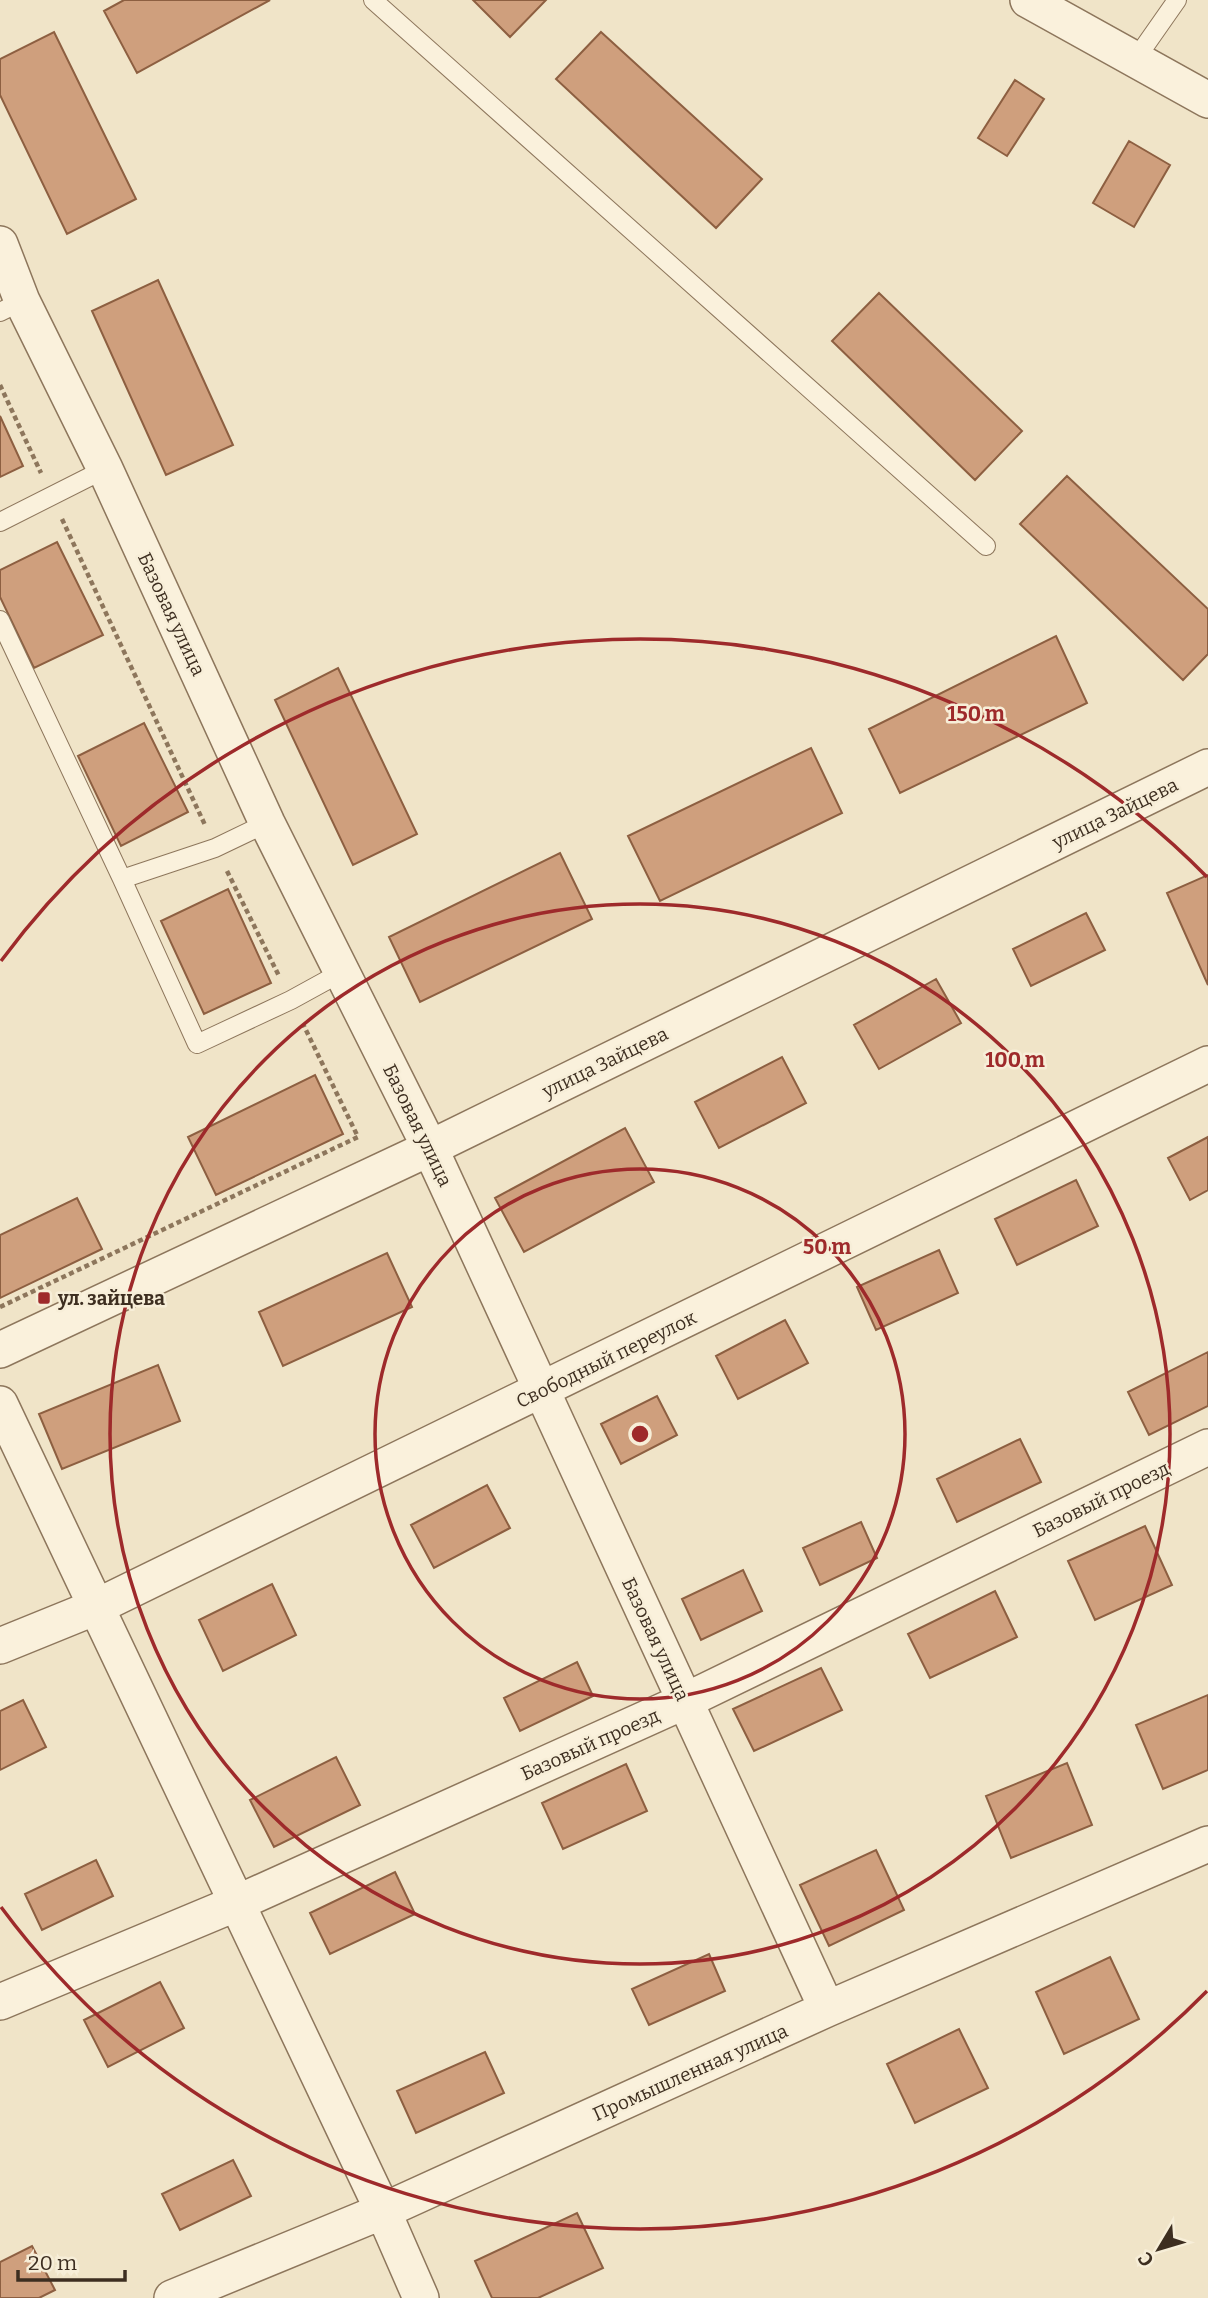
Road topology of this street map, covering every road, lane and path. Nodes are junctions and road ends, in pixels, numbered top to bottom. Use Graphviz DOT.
graph roads {
  1 [pos="373,0"];
  2 [pos="1028,0"];
  3 [pos="1177,0"];
  4 [pos="1135,60"];
  5 [pos="1208,100"];
  6 [pos="0,244"];
  7 [pos="11,307"];
  8 [pos="0,385"];
  9 [pos="105,469"];
  10 [pos="52,497"];
  11 [pos="0,522"];
  12 [pos="986,546"];
  13 [pos="0,620"];
  14 [pos="1208,767"];
  15 [pos="267,823"];
  16 [pos="215,848"];
  17 [pos="122,879"];
  18 [pos="342,972"];
  19 [pos="291,1000"];
  20 [pos="1208,1064"];
  21 [pos="430,1148"];
  22 [pos="0,1307"];
  23 [pos="0,1350"];
  24 [pos="542,1390"];
  25 [pos="0,1404"];
  26 [pos="1208,1447"];
  27 [pos="96,1607"];
  28 [pos="0,1646"];
  29 [pos="685,1701"];
  30 [pos="1208,1843"];
  31 [pos="237,1903"];
  32 [pos="0,2002"];
  33 [pos="827,2009"];
  34 [pos="383,2211"];
  35 [pos="172,2298"];
  36 [pos="421,2298"];
  1 -- 12 [label="lane"];
  2 -- 4 [label="street"];
  3 -- 4 [label="lane"];
  4 -- 5 [label="street"];
  6 -- 7 [label="street, Базовая улица"];
  7 -- 9 [label="street, Базовая улица"];
  8 -- 10 [label="path"];
  9 -- 10 [label="lane"];
  9 -- 15 [label="street, Базовая улица"];
  10 -- 11 [label="lane"];
  10 -- 16 [label="path"];
  13 -- 17 [label="lane"];
  14 -- 21 [label="street, улица Зайцева"];
  15 -- 16 [label="lane"];
  15 -- 18 [label="street, Базовая улица"];
  16 -- 17 [label="lane"];
  16 -- 19 [label="path"];
  17 -- 19 [label="lane"];
  18 -- 19 [label="lane"];
  18 -- 21 [label="street, Базовая улица"];
  19 -- 22 [label="path"];
  20 -- 24 [label="street, Свободный переулок"];
  21 -- 23 [label="street, улица Зайцева"];
  21 -- 24 [label="street, Базовая улица"];
  24 -- 27 [label="street, Свободный переулок"];
  24 -- 29 [label="street, Базовая улица"];
  25 -- 27 [label="street"];
  26 -- 29 [label="street, Базовый проезд"];
  27 -- 28 [label="street, Свободный переулок"];
  27 -- 31 [label="street"];
  29 -- 31 [label="street, Базовый проезд"];
  29 -- 33 [label="street, Базовая улица"];
  30 -- 33 [label="street, Промышленная улица"];
  31 -- 32 [label="street, Базовый проезд"];
  31 -- 34 [label="street"];
  33 -- 34 [label="street, Промышленная улица"];
  34 -- 35 [label="street, Промышленная улица"];
  34 -- 36 [label="street"];
}
